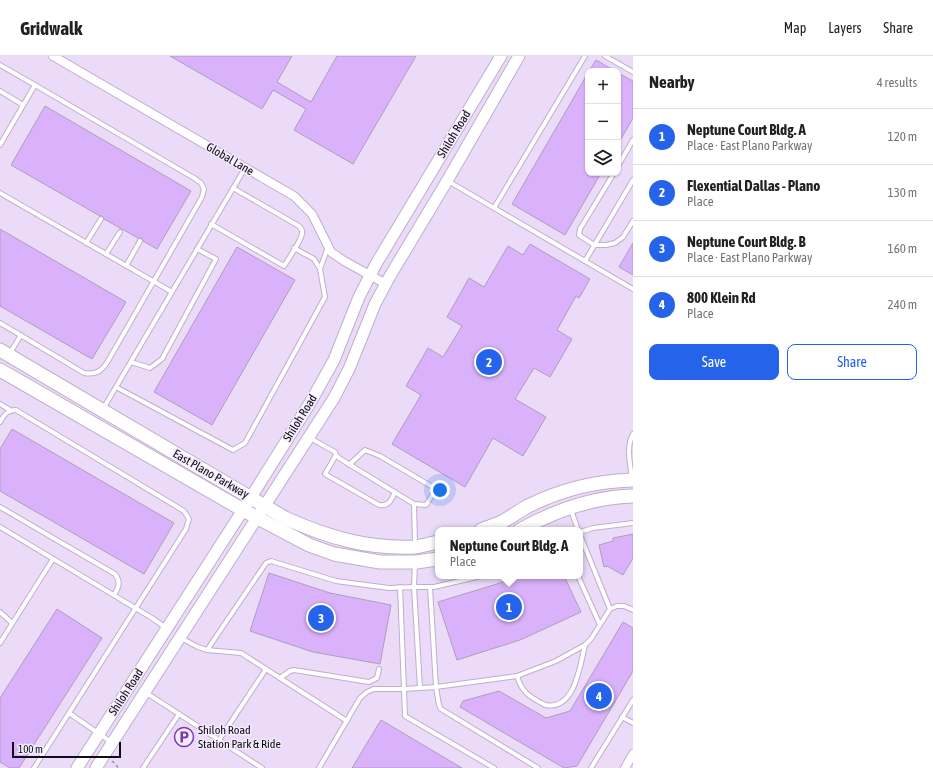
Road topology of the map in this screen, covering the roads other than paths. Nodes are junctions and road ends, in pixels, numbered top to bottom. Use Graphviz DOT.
graph roads {
  1 [pos="52,56"];
  2 [pos="501,56"];
  3 [pos="519,56"];
  4 [pos="585,56"];
  5 [pos="605,56"];
  6 [pos="0,65"];
  7 [pos="633,72"];
  8 [pos="35,85"];
  9 [pos="0,92"];
  10 [pos="23,105"];
  11 [pos="633,140"];
  12 [pos="0,145"];
  13 [pos="621,161"];
  14 [pos="244,168"];
  15 [pos="431,171"];
  16 [pos="612,176"];
  17 [pos="447,180"];
  18 [pos="633,180"];
  19 [pos="232,188"];
  20 [pos="0,193"];
  21 [pos="494,208"];
  22 [pos="101,219"];
  23 [pos="633,221"];
  24 [pos="212,224"];
  25 [pos="120,232"];
  26 [pos="140,241"];
  27 [pos="86,243"];
  28 [pos="594,245"];
  29 [pos="328,246"];
  30 [pos="294,248"];
  31 [pos="197,249"];
  32 [pos="106,254"];
  33 [pos="585,261"];
  34 [pos="126,266"];
  35 [pos="320,269"];
  36 [pos="370,276"];
  37 [pos="153,281"];
  38 [pos="386,284"];
  39 [pos="633,289"];
  40 [pos="172,292"];
  41 [pos="0,323"];
  42 [pos="21,335"];
  43 [pos="5,353"];
  44 [pos="131,362"];
  45 [pos="0,372"];
  46 [pos="116,387"];
  47 [pos="0,404"];
  48 [pos="10,410"];
  49 [pos="102,410"];
  50 [pos="0,422"];
  51 [pos="94,424"];
  52 [pos="633,434"];
  53 [pos="309,438"];
  54 [pos="336,455"];
  55 [pos="631,456"];
  56 [pos="349,465"];
  57 [pos="633,480"];
  58 [pos="395,492"];
  59 [pos="633,496"];
  60 [pos="250,497"];
  61 [pos="414,504"];
  62 [pos="264,506"];
  63 [pos="0,507"];
  64 [pos="570,507"];
  65 [pos="243,510"];
  66 [pos="256,517"];
  67 [pos="633,523"];
  68 [pos="0,527"];
  69 [pos="490,527"];
  70 [pos="525,527"];
  71 [pos="578,527"];
  72 [pos="583,530"];
  73 [pos="583,542"];
  74 [pos="435,543"];
  75 [pos="415,547"];
  76 [pos="53,559"];
  77 [pos="435,559"];
  78 [pos="416,562"];
  79 [pos="467,579"];
  80 [pos="579,579"];
  81 [pos="400,587"];
  82 [pos="414,587"];
  83 [pos="430,587"];
  84 [pos="114,595"];
  85 [pos="136,608"];
  86 [pos="610,609"];
  87 [pos="633,610"];
  88 [pos="0,612"];
  89 [pos="12,623"];
  90 [pos="600,625"];
  91 [pos="167,628"];
  92 [pos="181,637"];
  93 [pos="0,643"];
  94 [pos="585,645"];
  95 [pos="207,650"];
  96 [pos="266,669"];
  97 [pos="379,669"];
  98 [pos="517,676"];
  99 [pos="280,678"];
  100 [pos="436,687"];
  101 [pos="420,688"];
  102 [pos="404,689"];
  103 [pos="145,692"];
  104 [pos="633,700"];
  105 [pos="69,713"];
  106 [pos="179,714"];
  107 [pos="622,716"];
  108 [pos="347,721"];
  109 [pos="633,723"];
  110 [pos="99,734"];
  111 [pos="219,740"];
  112 [pos="112,743"];
  113 [pos="633,754"];
  114 [pos="34,768"];
  115 [pos="77,768"];
  116 [pos="96,768"];
  117 [pos="143,768"];
  118 [pos="262,768"];
  119 [pos="319,768"];
  120 [pos="494,768"];
  121 [pos="538,768"];
  122 [pos="591,768"];
  123 [pos="625,768"];
  1 -- 14 [label="street, Global Lane"];
  2 -- 15 [label="main road, Shiloh Road"];
  3 -- 17 [label="main road, Shiloh Road"];
  4 -- 21 [label="lane"];
  5 -- 7 [label="lane"];
  6 -- 8 [label="lane"];
  8 -- 10 [label="lane"];
  8 -- 37 [label="lane"];
  9 -- 10 [label="lane"];
  10 -- 12 [label="lane"];
  11 -- 13 [label="lane"];
  14 -- 19 [label="lane"];
  14 -- 29 [label="street, Global Lane"];
  15 -- 17 [label="main road"];
  15 -- 36 [label="main road, Shiloh Road"];
  16 -- 28 [label="lane"];
  17 -- 21 [label="lane"];
  17 -- 38 [label="main road, Shiloh Road"];
  18 -- 28 [label="lane"];
  19 -- 24 [label="lane"];
  19 -- 30 [label="lane"];
  20 -- 27 [label="lane"];
  21 -- 33 [label="lane"];
  22 -- 27 [label="lane"];
  23 -- 28 [label="lane"];
  24 -- 30 [label="lane"];
  24 -- 31 [label="lane"];
  25 -- 32 [label="lane"];
  26 -- 34 [label="lane"];
  27 -- 32 [label="lane"];
  28 -- 33 [label="lane"];
  29 -- 35 [label="lane"];
  29 -- 36 [label="street, Global Lane"];
  30 -- 35 [label="lane"];
  31 -- 40 [label="lane"];
  31 -- 44 [label="lane"];
  32 -- 34 [label="lane"];
  33 -- 39 [label="lane"];
  34 -- 37 [label="lane"];
  35 -- 46 [label="lane"];
  36 -- 38 [label="street, Global Lane"];
  36 -- 60 [label="main road, Shiloh Road"];
  37 -- 40 [label="lane"];
  37 -- 42 [label="lane"];
  38 -- 53 [label="main road, Shiloh Road"];
  40 -- 44 [label="lane"];
  41 -- 42 [label="lane"];
  42 -- 43 [label="lane"];
  43 -- 45 [label="main road"];
  43 -- 49 [label="main road, East Plano Parkway"];
  44 -- 46 [label="lane"];
  45 -- 51 [label="main road, East Plano Parkway"];
  46 -- 49 [label="lane"];
  47 -- 48 [label="lane"];
  48 -- 50 [label="lane"];
  48 -- 85 [label="lane"];
  49 -- 51 [label="main road"];
  49 -- 60 [label="main road, East Plano Parkway"];
  51 -- 65 [label="main road, East Plano Parkway"];
  52 -- 55 [label="lane"];
  53 -- 54 [label="lane"];
  53 -- 62 [label="main road, Shiloh Road"];
  54 -- 56 [label="lane"];
  54 -- 58 [label="lane"];
  55 -- 57 [label="lane"];
  56 -- 58 [label="lane"];
  56 -- 61 [label="lane"];
  57 -- 59 [label="main road"];
  57 -- 69 [label="main road"];
  58 -- 61 [label="lane"];
  59 -- 64 [label="main road"];
  60 -- 62 [label="main road, East Plano Parkway"];
  60 -- 65 [label="main road, Shiloh Road"];
  61 -- 75 [label="lane"];
  62 -- 66 [label="main road, Shiloh Road"];
  62 -- 75 [label="main road, East Plano Parkway"];
  63 -- 84 [label="lane"];
  64 -- 70 [label="main road"];
  64 -- 71 [label="lane"];
  65 -- 66 [label="main road, East Plano Parkway"];
  65 -- 91 [label="main road, Shiloh Road"];
  66 -- 78 [label="main road, East Plano Parkway"];
  66 -- 92 [label="main road, Shiloh Road"];
  67 -- 72 [label="lane"];
  68 -- 76 [label="lane"];
  73 -- 86 [label="lane"];
  74 -- 75 [label="main road, East Plano Parkway"];
  75 -- 78 [label="main road"];
  76 -- 84 [label="lane"];
  76 -- 89 [label="lane"];
  77 -- 78 [label="main road, East Plano Parkway"];
  78 -- 82 [label="lane"];
  79 -- 83 [label="lane"];
  80 -- 90 [label="lane"];
  81 -- 82 [label="lane"];
  81 -- 95 [label="lane"];
  81 -- 102 [label="lane"];
  82 -- 83 [label="lane"];
  82 -- 101 [label="lane"];
  83 -- 100 [label="lane"];
  84 -- 85 [label="lane"];
  85 -- 91 [label="lane"];
  85 -- 105 [label="lane"];
  86 -- 87 [label="lane"];
  86 -- 90 [label="lane"];
  88 -- 89 [label="lane"];
  89 -- 93 [label="lane"];
  90 -- 94 [label="lane"];
  91 -- 92 [label="main road"];
  91 -- 110 [label="main road, Shiloh Road"];
  92 -- 95 [label="lane"];
  92 -- 103 [label="main road, Shiloh Road"];
  94 -- 98 [label="lane"];
  94 -- 98 [label="lane"];
  95 -- 96 [label="lane"];
  96 -- 99 [label="lane"];
  96 -- 111 [label="lane"];
  97 -- 99 [label="lane"];
  98 -- 100 [label="lane"];
  99 -- 108 [label="lane"];
  100 -- 101 [label="lane"];
  100 -- 121 [label="lane"];
  101 -- 102 [label="lane"];
  102 -- 108 [label="lane"];
  102 -- 120 [label="lane"];
  103 -- 106 [label="lane"];
  103 -- 112 [label="main road, Shiloh Road"];
  104 -- 107 [label="lane"];
  105 -- 110 [label="lane"];
  105 -- 114 [label="lane"];
  106 -- 111 [label="lane"];
  106 -- 117 [label="lane"];
  107 -- 109 [label="lane"];
  107 -- 122 [label="lane"];
  108 -- 119 [label="lane"];
  110 -- 112 [label="lane"];
  110 -- 115 [label="main road, Shiloh Road"];
  111 -- 118 [label="lane"];
  112 -- 116 [label="main road, Shiloh Road"];
  113 -- 123 [label="street"];
}
